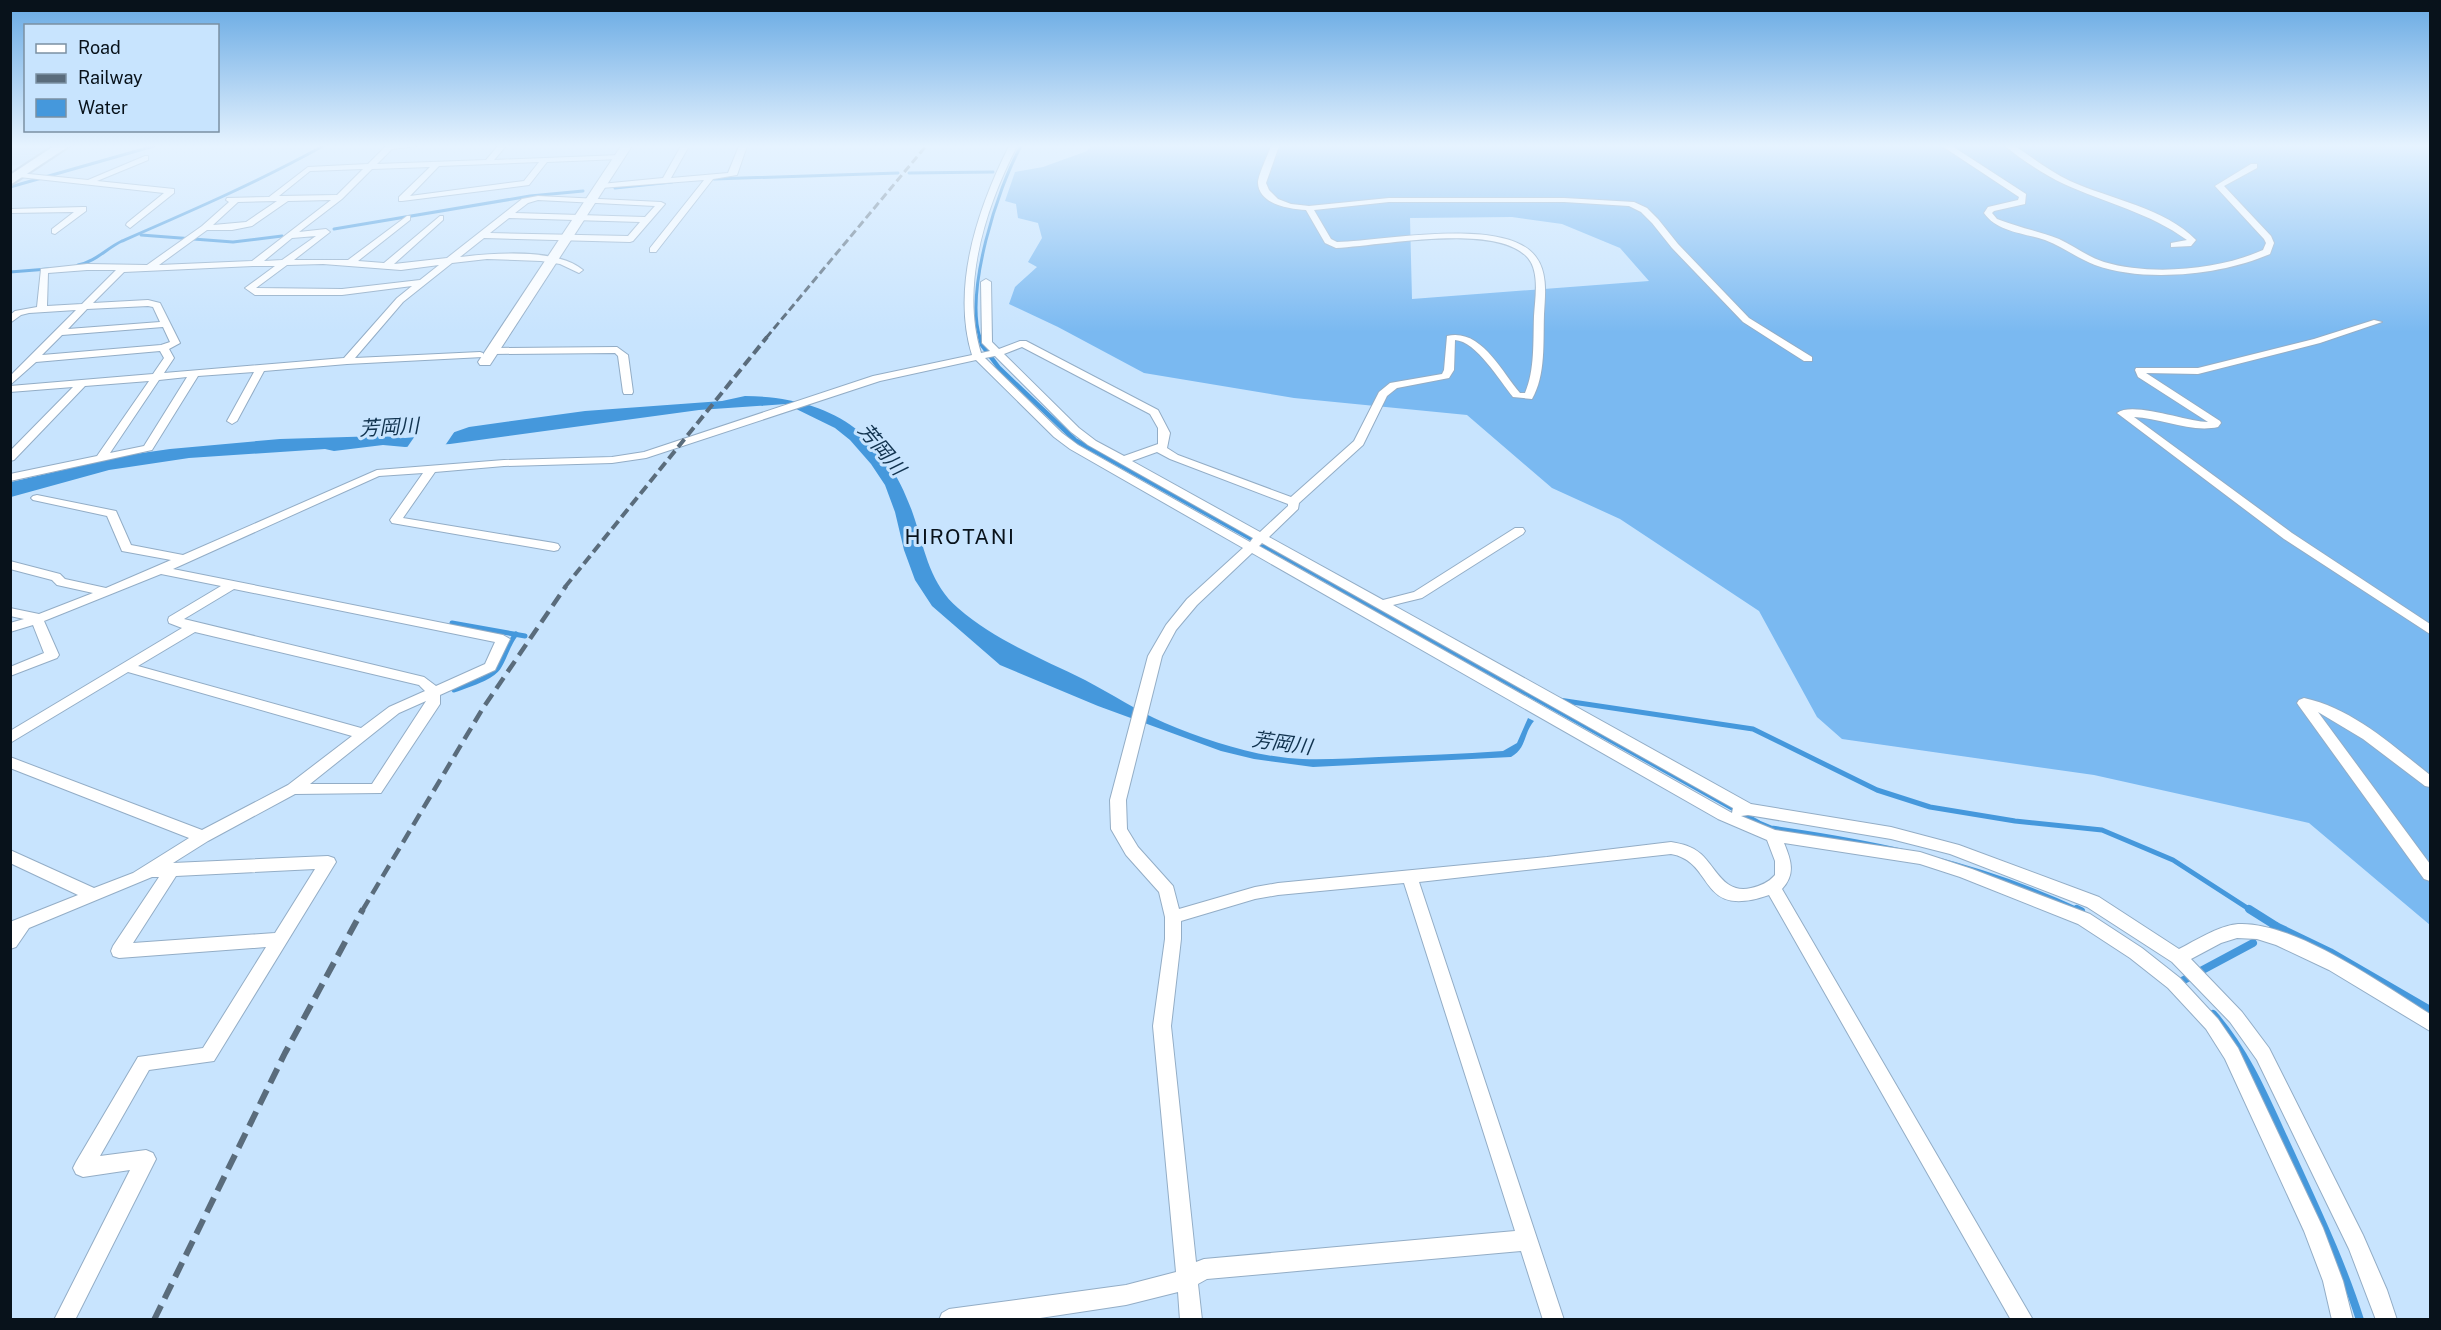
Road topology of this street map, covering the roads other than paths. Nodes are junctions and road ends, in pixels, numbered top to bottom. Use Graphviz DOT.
graph roads {
  1 [pos="150,208"];
  2 [pos="225,208"];
  3 [pos="274,208"];
  4 [pos="325,208"];
  5 [pos="517,208"];
  6 [pos="587,208"];
  7 [pos="658,208"];
  8 [pos="686,208"];
  9 [pos="988,208"];
  10 [pos="1309,208"];
  11 [pos="1640,208"];
  12 [pos="1995,208"];
  13 [pos="2135,208"];
  14 [pos="2240,208"];
  15 [pos="10,211"];
  16 [pos="507,215"];
  17 [pos="407,218"];
  18 [pos="440,218"];
  19 [pos="580,218"];
  20 [pos="647,220"];
  21 [pos="130,225"];
  22 [pos="205,228"];
  23 [pos="55,231"];
  24 [pos="483,234"];
  25 [pos="289,236"];
  26 [pos="567,237"];
  27 [pos="2174,245"];
  28 [pos="653,250"];
  29 [pos="453,258"];
  30 [pos="552,260"];
  31 [pos="351,262"];
  32 [pos="285,263"];
  33 [pos="254,264"];
  34 [pos="387,265"];
  35 [pos="149,268"];
  36 [pos="122,269"];
  37 [pos="579,270"];
  38 [pos="424,282"];
  39 [pos="986,282"];
  40 [pos="87,307"];
  41 [pos="42,309"];
  42 [pos="10,320"];
  43 [pos="2378,322"];
  44 [pos="165,324"];
  45 [pos="62,332"];
  46 [pos="163,348"];
  47 [pos="987,354"];
  48 [pos="486,356"];
  49 [pos="1809,358"];
  50 [pos="34,359"];
  51 [pos="347,361"];
  52 [pos="261,368"];
  53 [pos="194,374"];
  54 [pos="156,377"];
  55 [pos="10,382"];
  56 [pos="82,383"];
  57 [pos="10,389"];
  58 [pos="628,392"];
  59 [pos="232,421"];
  60 [pos="1159,448"];
  61 [pos="102,456"];
  62 [pos="10,458"];
  63 [pos="1123,459"];
  64 [pos="433,467"];
  65 [pos="10,478"];
  66 [pos="37,498"];
  67 [pos="1293,502"];
  68 [pos="1519,531"];
  69 [pos="1256,541"];
  70 [pos="554,547"];
  71 [pos="183,560"];
  72 [pos="10,565"];
  73 [pos="160,570"];
  74 [pos="233,584"];
  75 [pos="106,592"];
  76 [pos="1374,608"];
  77 [pos="10,612"];
  78 [pos="36,617"];
  79 [pos="193,627"];
  80 [pos="10,628"];
  81 [pos="2430,630"];
  82 [pos="128,668"];
  83 [pos="10,672"];
  84 [pos="434,691"];
  85 [pos="363,734"];
  86 [pos="10,738"];
  87 [pos="10,762"];
  88 [pos="2430,782"];
  89 [pos="292,789"];
  90 [pos="1736,812"];
  91 [pos="1773,836"];
  92 [pos="202,837"];
  93 [pos="10,856"];
  94 [pos="172,869"];
  95 [pos="149,870"];
  96 [pos="2430,875"];
  97 [pos="1410,878"];
  98 [pos="1773,887"];
  99 [pos="93,895"];
  100 [pos="1173,917"];
  101 [pos="17,926"];
  102 [pos="279,939"];
  103 [pos="10,942"];
  104 [pos="2178,957"];
  105 [pos="2430,1023"];
  106 [pos="1528,1240"];
  107 [pos="1187,1279"];
  108 [pos="64,1320"];
  109 [pos="949,1320"];
  110 [pos="1191,1320"];
  111 [pos="1554,1320"];
  112 [pos="2023,1320"];
  113 [pos="2343,1320"];
  114 [pos="2387,1320"];
  1 -- 21 [label="street"];
  2 -- 22 [label="street"];
  3 -- 22 [label="street"];
  4 -- 25 [label="street"];
  5 -- 16 [label="street"];
  6 -- 19 [label="street"];
  7 -- 20 [label="street"];
  8 -- 28 [label="street"];
  9 -- 47 [label="street"];
  10 -- 67 [label="street"];
  11 -- 49 [label="street"];
  12 -- 14 [label="street"];
  13 -- 27 [label="street"];
  15 -- 23 [label="street"];
  16 -- 19 [label="street"];
  16 -- 24 [label="street"];
  17 -- 31 [label="street"];
  18 -- 34 [label="street"];
  19 -- 20 [label="street"];
  19 -- 26 [label="street"];
  20 -- 26 [label="street"];
  22 -- 35 [label="street"];
  24 -- 26 [label="street"];
  24 -- 29 [label="street"];
  25 -- 32 [label="street"];
  25 -- 33 [label="street"];
  26 -- 30 [label="street"];
  29 -- 30 [label="street"];
  29 -- 34 [label="street"];
  29 -- 38 [label="street"];
  30 -- 37 [label="street"];
  30 -- 48 [label="street"];
  31 -- 32 [label="street"];
  31 -- 34 [label="street"];
  32 -- 33 [label="street"];
  32 -- 38 [label="street"];
  33 -- 35 [label="street"];
  35 -- 36 [label="street"];
  36 -- 40 [label="street"];
  36 -- 41 [label="street"];
  38 -- 51 [label="street"];
  39 -- 47 [label="street"];
  40 -- 41 [label="street"];
  40 -- 44 [label="street"];
  40 -- 45 [label="street"];
  41 -- 42 [label="street"];
  43 -- 81 [label="street"];
  44 -- 45 [label="street"];
  44 -- 46 [label="street"];
  45 -- 50 [label="street"];
  46 -- 50 [label="street"];
  46 -- 54 [label="street"];
  47 -- 60 [label="street"];
  47 -- 63 [label="street"];
  47 -- 64 [label="street"];
  47 -- 69 [label="street"];
  48 -- 51 [label="street"];
  48 -- 58 [label="street"];
  50 -- 55 [label="street"];
  51 -- 52 [label="street"];
  52 -- 53 [label="street"];
  52 -- 59 [label="street"];
  53 -- 54 [label="street"];
  53 -- 61 [label="street"];
  54 -- 56 [label="street"];
  54 -- 61 [label="street"];
  56 -- 57 [label="street"];
  56 -- 62 [label="street"];
  60 -- 63 [label="street"];
  60 -- 67 [label="street"];
  61 -- 65 [label="street"];
  63 -- 69 [label="street"];
  64 -- 70 [label="street"];
  64 -- 71 [label="street"];
  66 -- 71 [label="street"];
  67 -- 69 [label="street"];
  68 -- 76 [label="street"];
  69 -- 76 [label="street"];
  69 -- 100 [label="street"];
  71 -- 73 [label="street"];
  72 -- 75 [label="street"];
  73 -- 74 [label="street"];
  73 -- 75 [label="street"];
  74 -- 79 [label="street"];
  74 -- 84 [label="street"];
  75 -- 78 [label="street"];
  76 -- 90 [label="street"];
  76 -- 90 [label="street"];
  77 -- 78 [label="street"];
  78 -- 80 [label="street"];
  78 -- 83 [label="street"];
  79 -- 82 [label="street"];
  79 -- 84 [label="street"];
  82 -- 85 [label="street"];
  82 -- 86 [label="street"];
  84 -- 85 [label="street"];
  84 -- 89 [label="street"];
  85 -- 89 [label="street"];
  87 -- 92 [label="street"];
  88 -- 96 [label="street"];
  89 -- 92 [label="street"];
  90 -- 91 [label="street"];
  90 -- 104 [label="street"];
  91 -- 98 [label="street"];
  91 -- 113 [label="street"];
  92 -- 95 [label="street"];
  93 -- 99 [label="street"];
  94 -- 95 [label="street"];
  94 -- 102 [label="street"];
  94 -- 102 [label="street"];
  95 -- 99 [label="street"];
  97 -- 98 [label="street"];
  97 -- 100 [label="street"];
  97 -- 106 [label="street"];
  98 -- 112 [label="street"];
  99 -- 101 [label="street"];
  100 -- 107 [label="street"];
  101 -- 103 [label="street"];
  102 -- 108 [label="street"];
  104 -- 105 [label="street"];
  104 -- 114 [label="street"];
  106 -- 107 [label="street"];
  106 -- 111 [label="street"];
  107 -- 109 [label="street"];
  107 -- 110 [label="street"];
}
